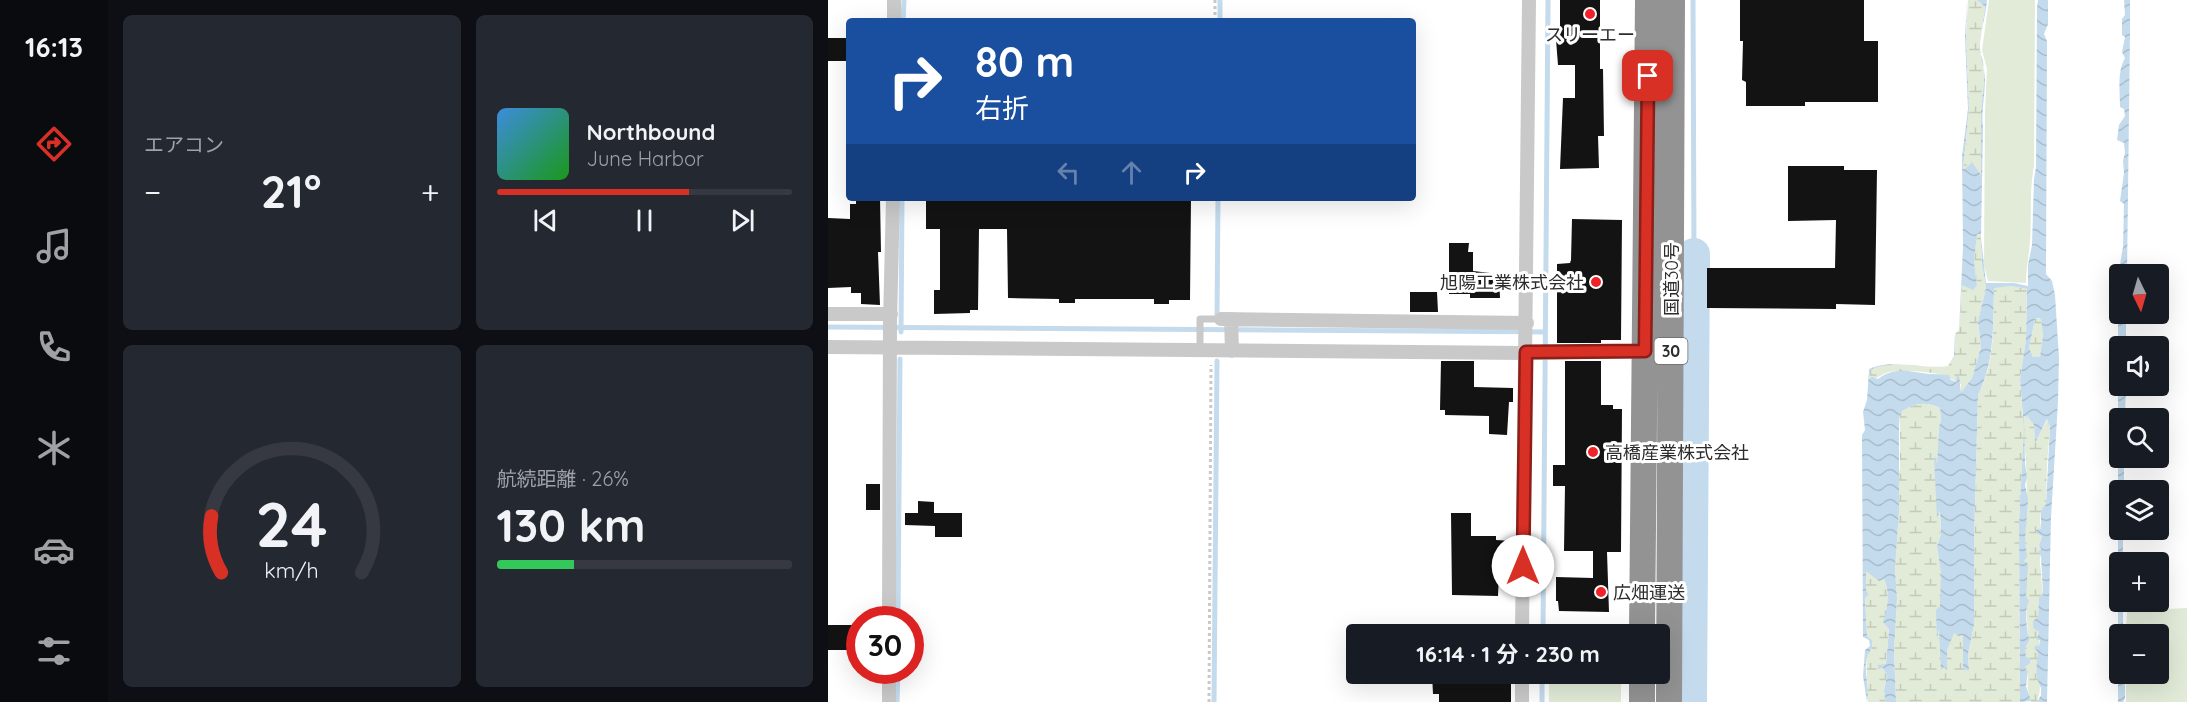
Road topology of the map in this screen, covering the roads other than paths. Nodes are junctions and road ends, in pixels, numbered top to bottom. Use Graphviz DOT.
graph roads {
  1 [pos="894,0"];
  2 [pos="1529,0"];
  3 [pos="1648,0"];
  4 [pos="1672,0"];
  5 [pos="894,18"];
  6 [pos="893,201"];
  7 [pos="828,314"];
  8 [pos="1527,326"];
  9 [pos="1227,328"];
  10 [pos="890,329"];
  11 [pos="1204,346"];
  12 [pos="828,347"];
  13 [pos="1530,349"];
  14 [pos="1645,351"];
  15 [pos="1671,353"];
  16 [pos="890,606"];
  17 [pos="1522,624"];
  18 [pos="1642,624"];
  19 [pos="889,684"];
  20 [pos="1522,684"];
  21 [pos="1642,684"];
  22 [pos="889,702"];
  23 [pos="1522,702"];
  24 [pos="1642,702"];
  25 [pos="1669,702"];
  1 -- 5 [label="street"];
  2 -- 8 [label="street"];
  3 -- 14 [label="highway, 国道30号 / 30"];
  4 -- 15 [label="highway, 国道30号 / 30"];
  6 -- 10 [label="street"];
  7 -- 10 [label="street"];
  8 -- 9 [label="street"];
  8 -- 13 [label="street"];
  9 -- 11 [label="street"];
  9 -- 11 [label="lane"];
  9 -- 13 [label="street"];
  10 -- 11 [label="street"];
  10 -- 12 [label="street"];
  10 -- 16 [label="street"];
  13 -- 14 [label="street"];
  13 -- 17 [label="street"];
  14 -- 15 [label="street"];
  14 -- 18 [label="highway, 国道30号 / 30"];
  15 -- 25 [label="highway, 国道30号 / 30"];
  19 -- 22 [label="street"];
  20 -- 23 [label="street"];
  21 -- 24 [label="highway"];
}
